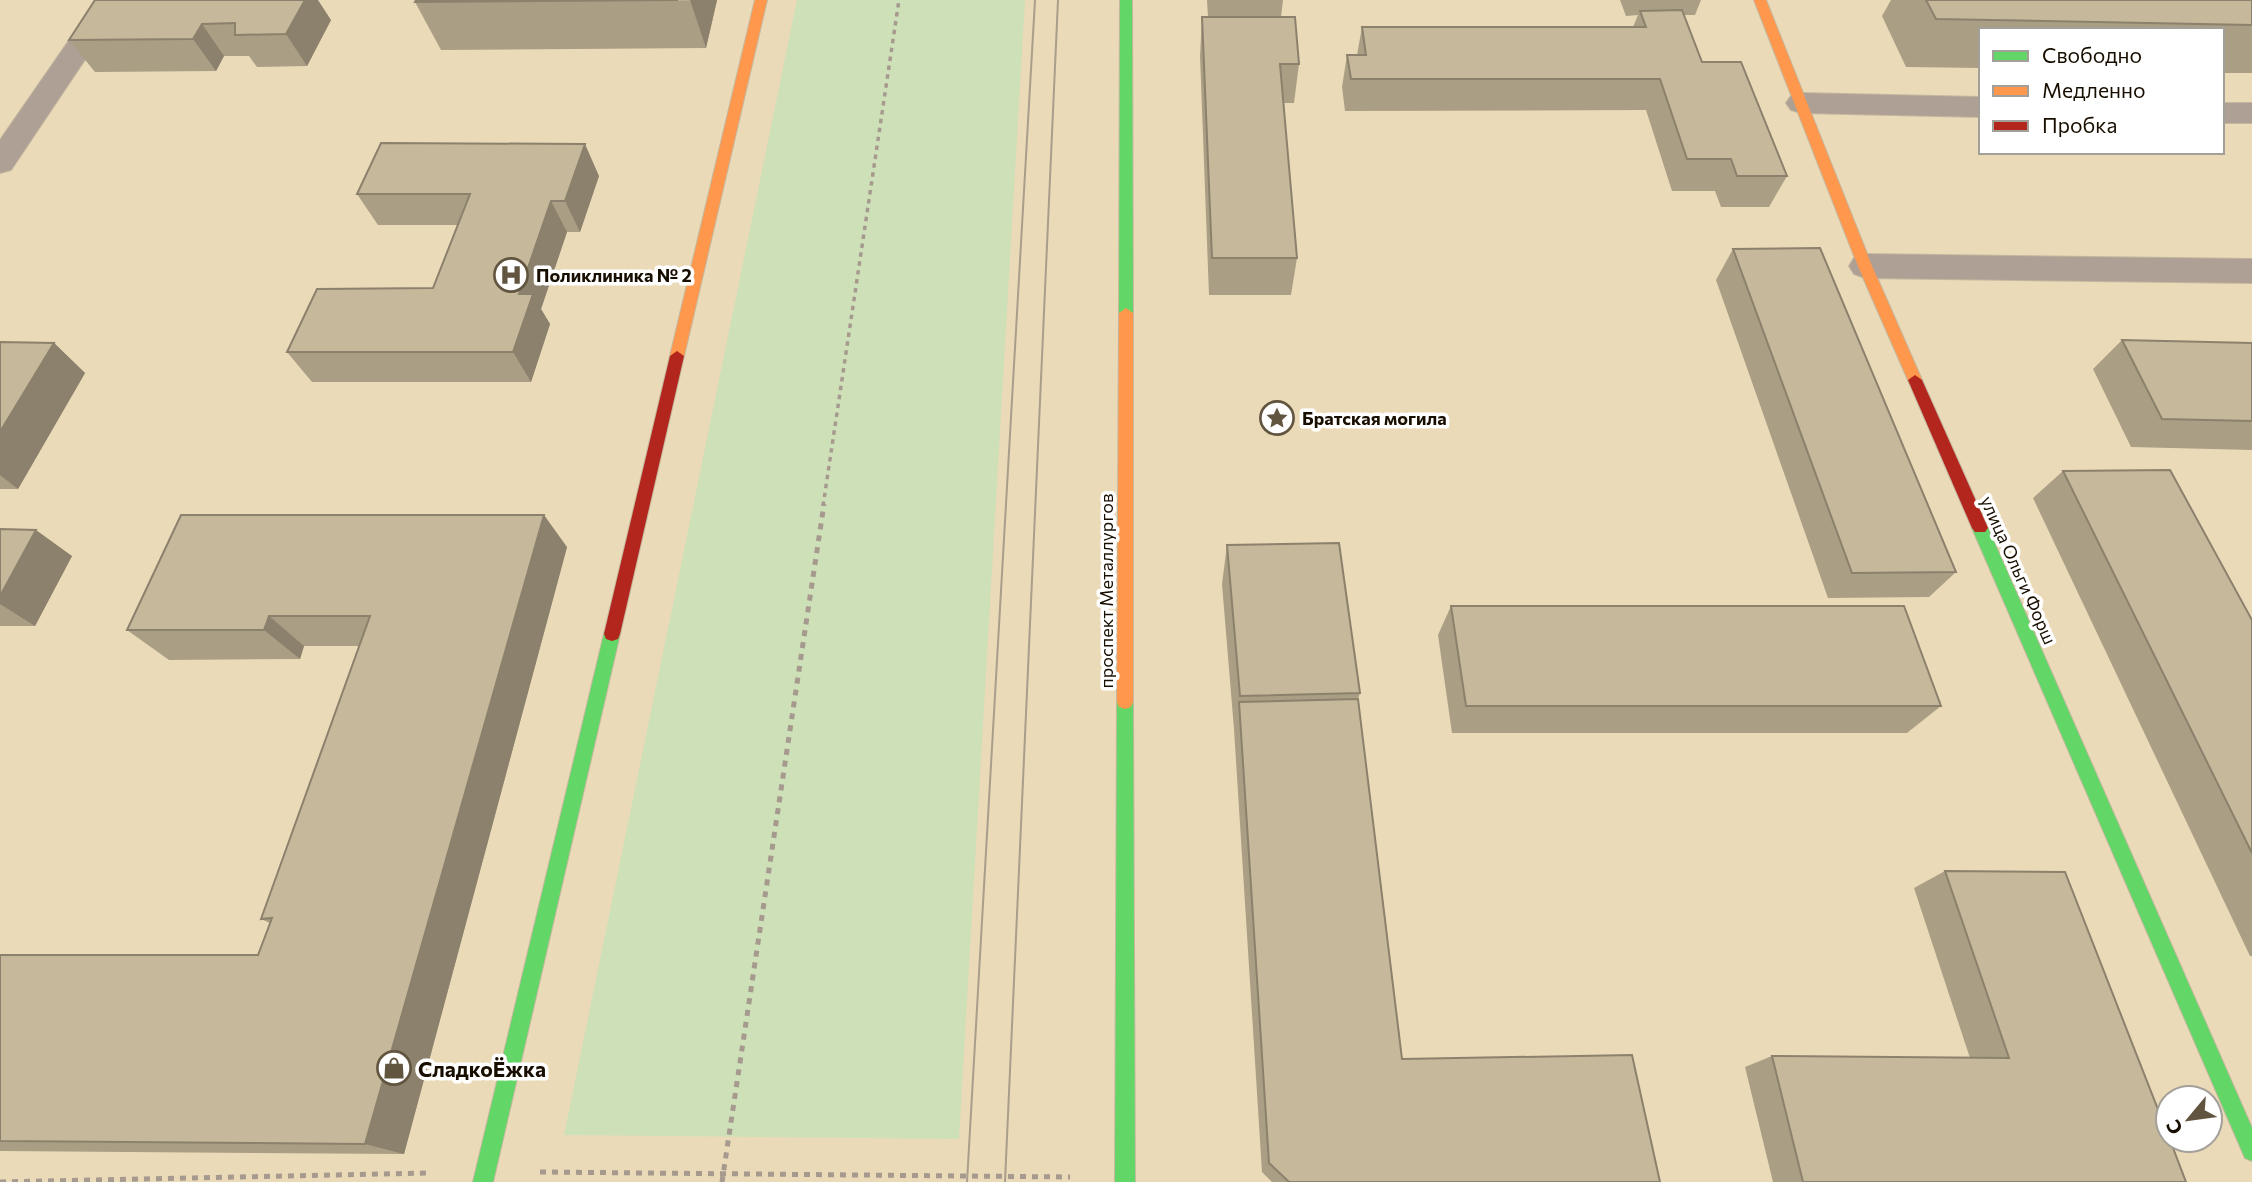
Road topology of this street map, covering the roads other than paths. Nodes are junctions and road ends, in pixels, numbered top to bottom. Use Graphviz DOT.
graph roads {
  1 [pos="111,0"];
  2 [pos="761,0"];
  3 [pos="1126,0"];
  4 [pos="1760,0"];
  5 [pos="1801,103"];
  6 [pos="1979,107"];
  7 [pos="2224,113"];
  8 [pos="2252,113"];
  9 [pos="0,163"];
  10 [pos="1865,266"];
  11 [pos="2252,271"];
  12 [pos="2252,1151"];
  13 [pos="484,1177"];
  14 [pos="1125,1179"];
  1 -- 9 [label="street"];
  2 -- 13 [label="street"];
  3 -- 14 [label="street, проспект Металлургов"];
  4 -- 5 [label="street, улица Ольги Форш"];
  5 -- 6 [label="street"];
  5 -- 10 [label="street, улица Ольги Форш"];
  7 -- 8 [label="street"];
  10 -- 11 [label="street"];
  10 -- 12 [label="street, улица Ольги Форш"];
}
